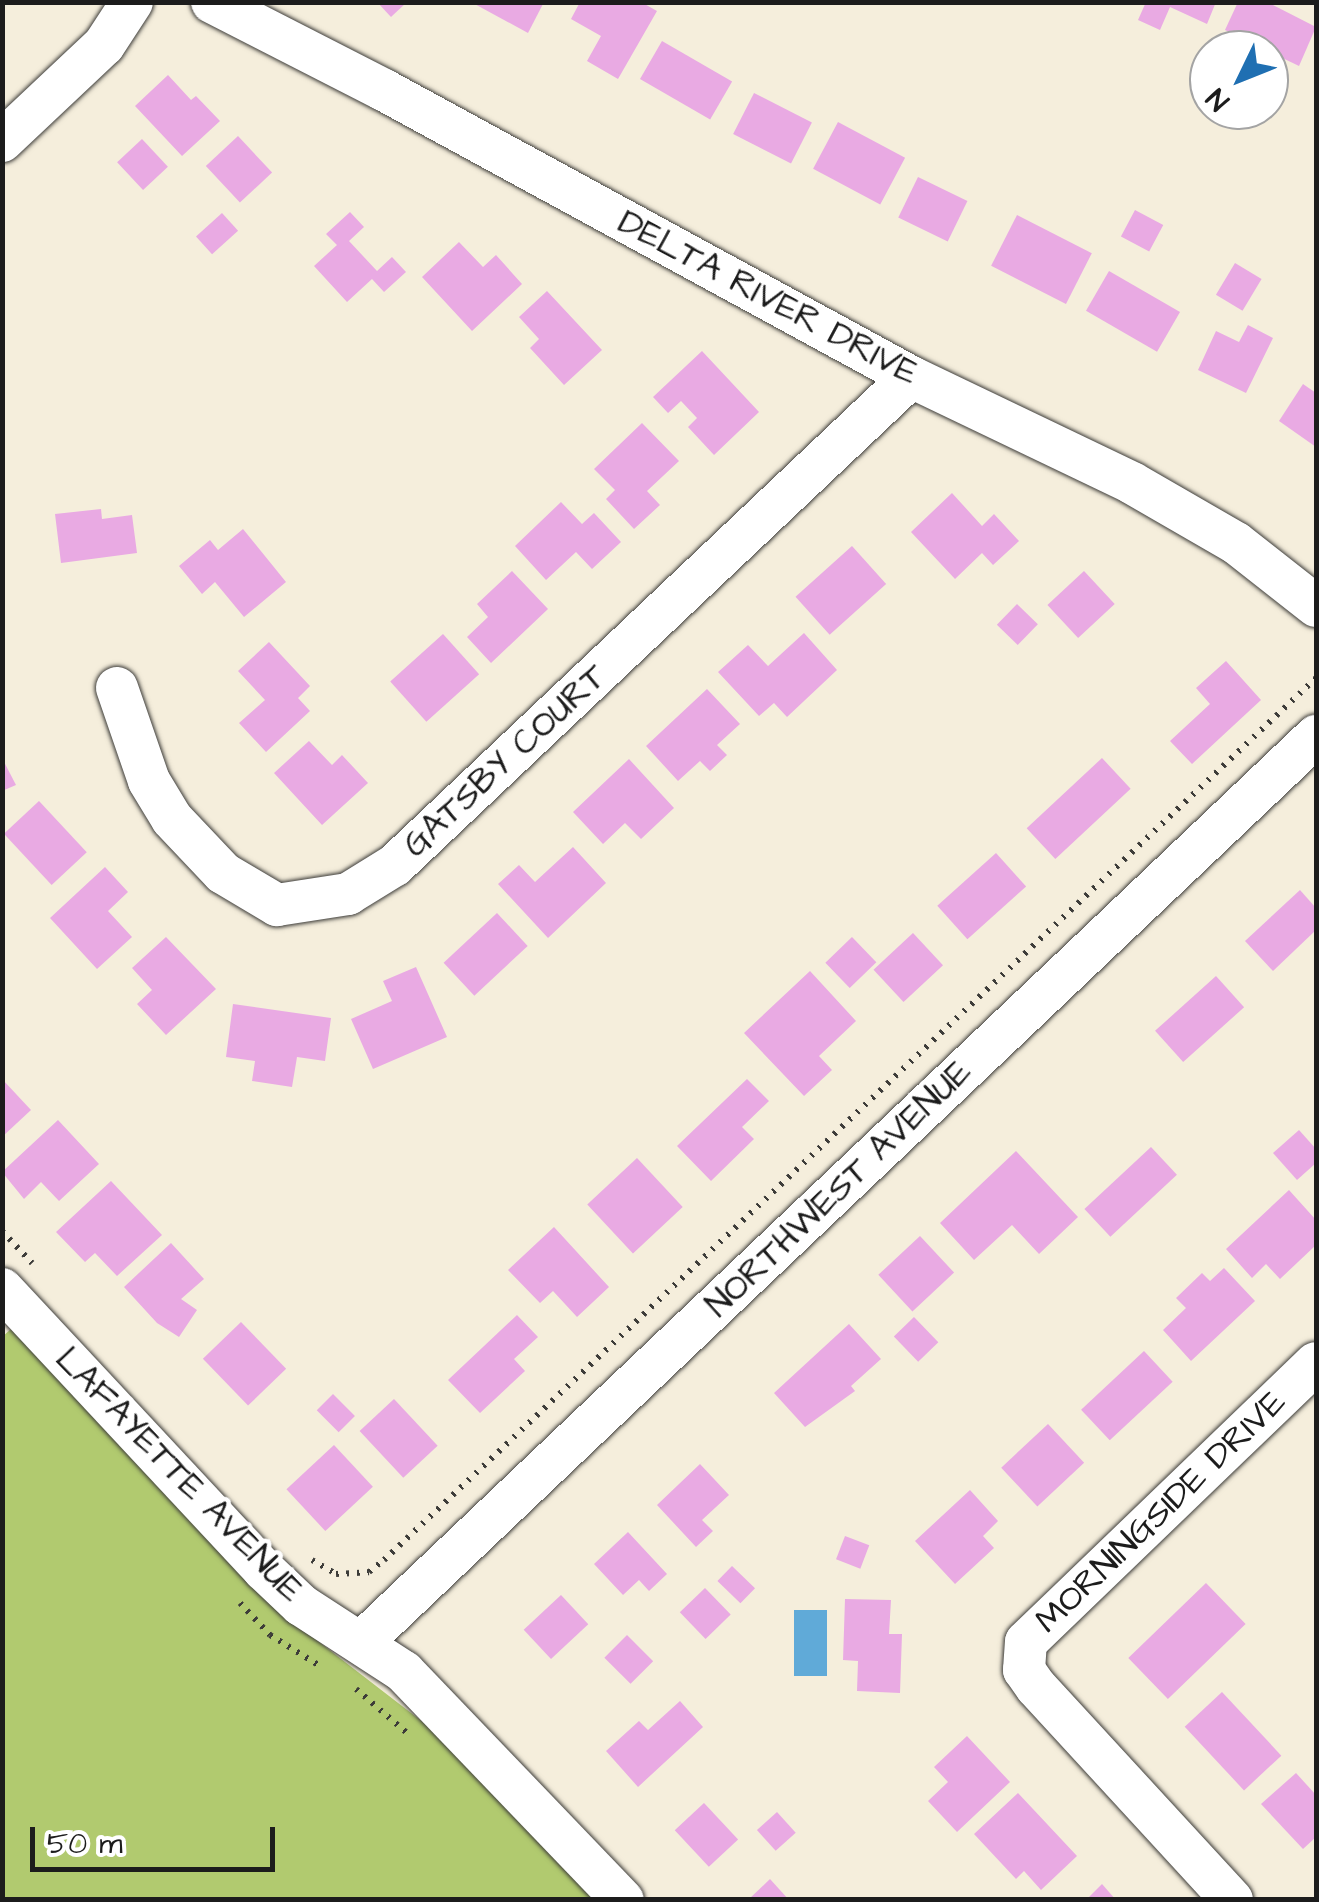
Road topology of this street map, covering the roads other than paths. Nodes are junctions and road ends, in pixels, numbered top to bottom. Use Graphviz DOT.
graph roads {
  1 [pos="132,2"];
  2 [pos="212,2"];
  3 [pos="9,121"];
  4 [pos="911,376"];
  5 [pos="1316,606"];
  6 [pos="117,688"];
  7 [pos="1316,736"];
  8 [pos="2,1289"];
  9 [pos="1316,1363"];
  10 [pos="362,1642"];
  11 [pos="623,1900"];
  12 [pos="1232,1900"];
  1 -- 3 [label="street"];
  2 -- 4 [label="street, DELTA RIVER DRIVE"];
  4 -- 5 [label="street, DELTA RIVER DRIVE"];
  4 -- 6 [label="street, GATSBY COURT"];
  7 -- 10 [label="street, NORTHWEST AVENUE"];
  8 -- 10 [label="street, LAFAYETTE AVENUE"];
  9 -- 12 [label="street, MORNINGSIDE DRIVE"];
  10 -- 11 [label="street, LAFAYETTE AVENUE"];
}
